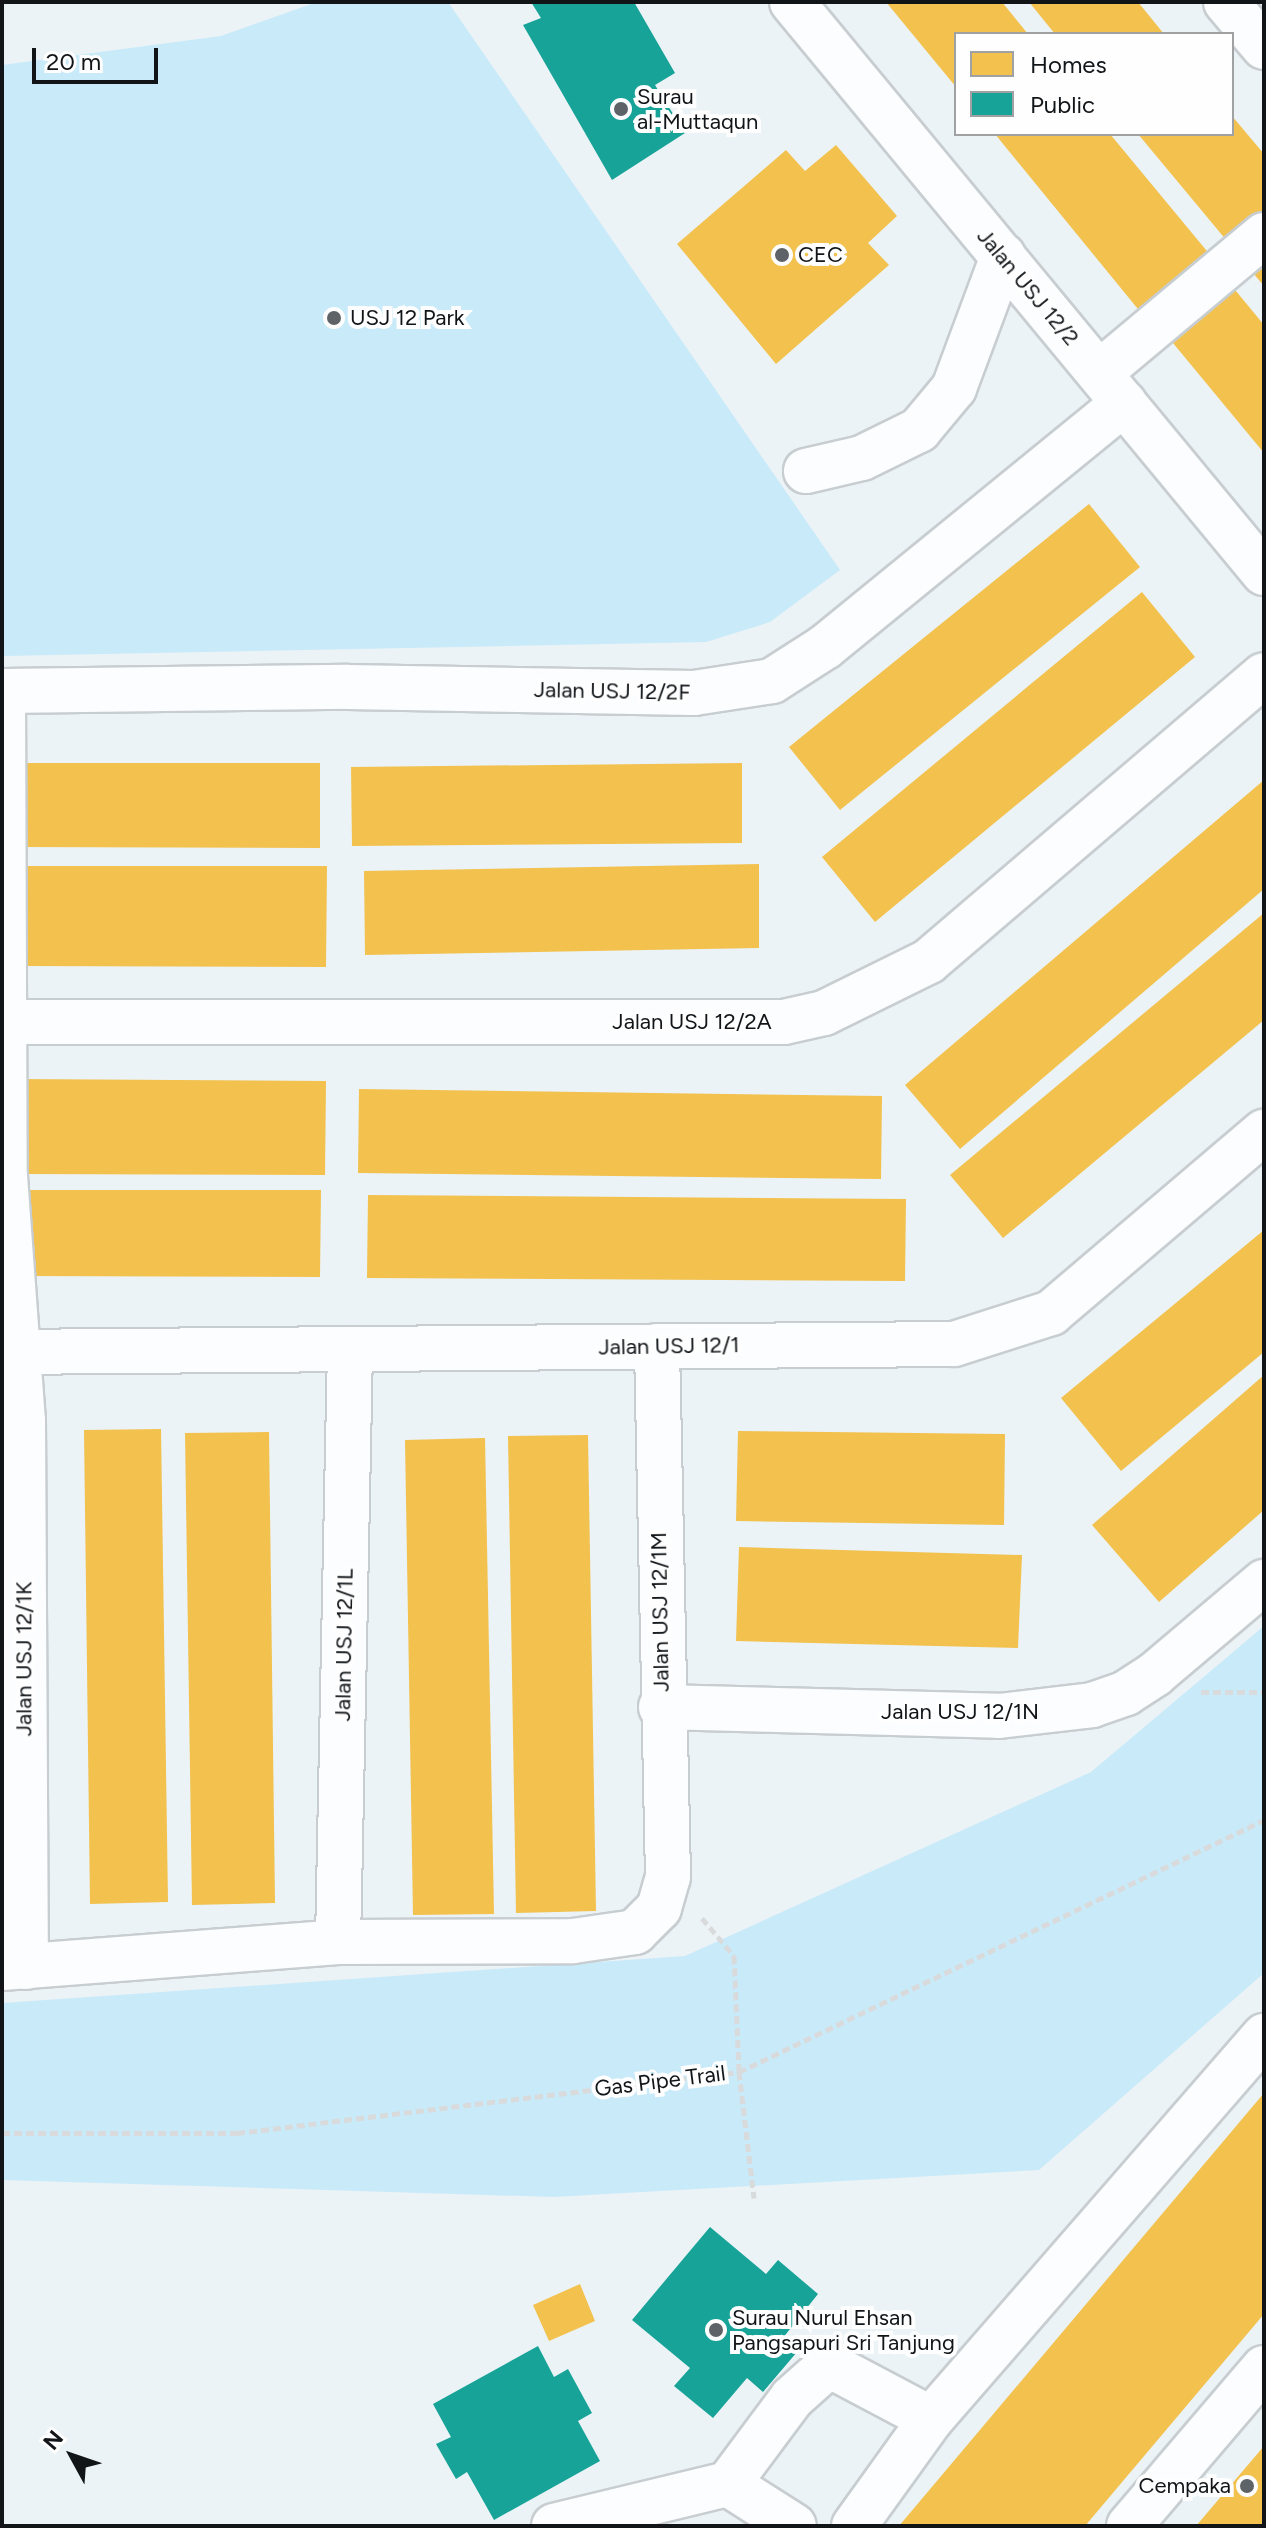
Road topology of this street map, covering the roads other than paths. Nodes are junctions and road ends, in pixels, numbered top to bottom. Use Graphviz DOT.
graph roads {
  1 [pos="792,2"];
  2 [pos="1226,2"];
  3 [pos="1264,47"];
  4 [pos="1264,235"];
  5 [pos="1003,256"];
  6 [pos="1112,388"];
  7 [pos="806,471"];
  8 [pos="1264,573"];
  9 [pos="1264,675"];
  10 [pos="2,691"];
  11 [pos="3,1022"];
  12 [pos="1264,1132"];
  13 [pos="657,1346"];
  14 [pos="350,1349"];
  15 [pos="10,1352"];
  16 [pos="1264,1582"];
  17 [pos="661,1707"];
  18 [pos="338,1942"];
  19 [pos="14,1967"];
  20 [pos="1264,2036"];
  21 [pos="1264,2368"];
  22 [pos="931,2419"];
  23 [pos="728,2484"];
  24 [pos="554,2526"];
  25 [pos="794,2526"];
  26 [pos="854,2526"];
  27 [pos="1129,2526"];
  1 -- 5 [label="street, Jalan USJ 12/2"];
  2 -- 3 [label="street"];
  4 -- 6 [label="street, Jalan USJ 12/2F"];
  5 -- 6 [label="street, Jalan USJ 12/2"];
  5 -- 7 [label="street"];
  6 -- 8 [label="street, Jalan USJ 12/2"];
  6 -- 10 [label="street, Jalan USJ 12/2F"];
  9 -- 11 [label="street, Jalan USJ 12/2A"];
  10 -- 11 [label="street, Jalan USJ 12/1K"];
  11 -- 15 [label="street, Jalan USJ 12/1K"];
  12 -- 13 [label="street, Jalan USJ 12/1"];
  13 -- 14 [label="street, Jalan USJ 12/1"];
  13 -- 17 [label="street, Jalan USJ 12/1M"];
  14 -- 15 [label="street, Jalan USJ 12/1"];
  14 -- 18 [label="street, Jalan USJ 12/1L"];
  15 -- 19 [label="street, Jalan USJ 12/1K"];
  16 -- 17 [label="street, Jalan USJ 12/1N"];
  17 -- 18 [label="street, Jalan USJ 12/1M"];
  18 -- 19 [label="street"];
  20 -- 22 [label="street"];
  21 -- 27 [label="street"];
  22 -- 23 [label="street"];
  22 -- 26 [label="street"];
  23 -- 24 [label="street"];
  23 -- 25 [label="street"];
}
